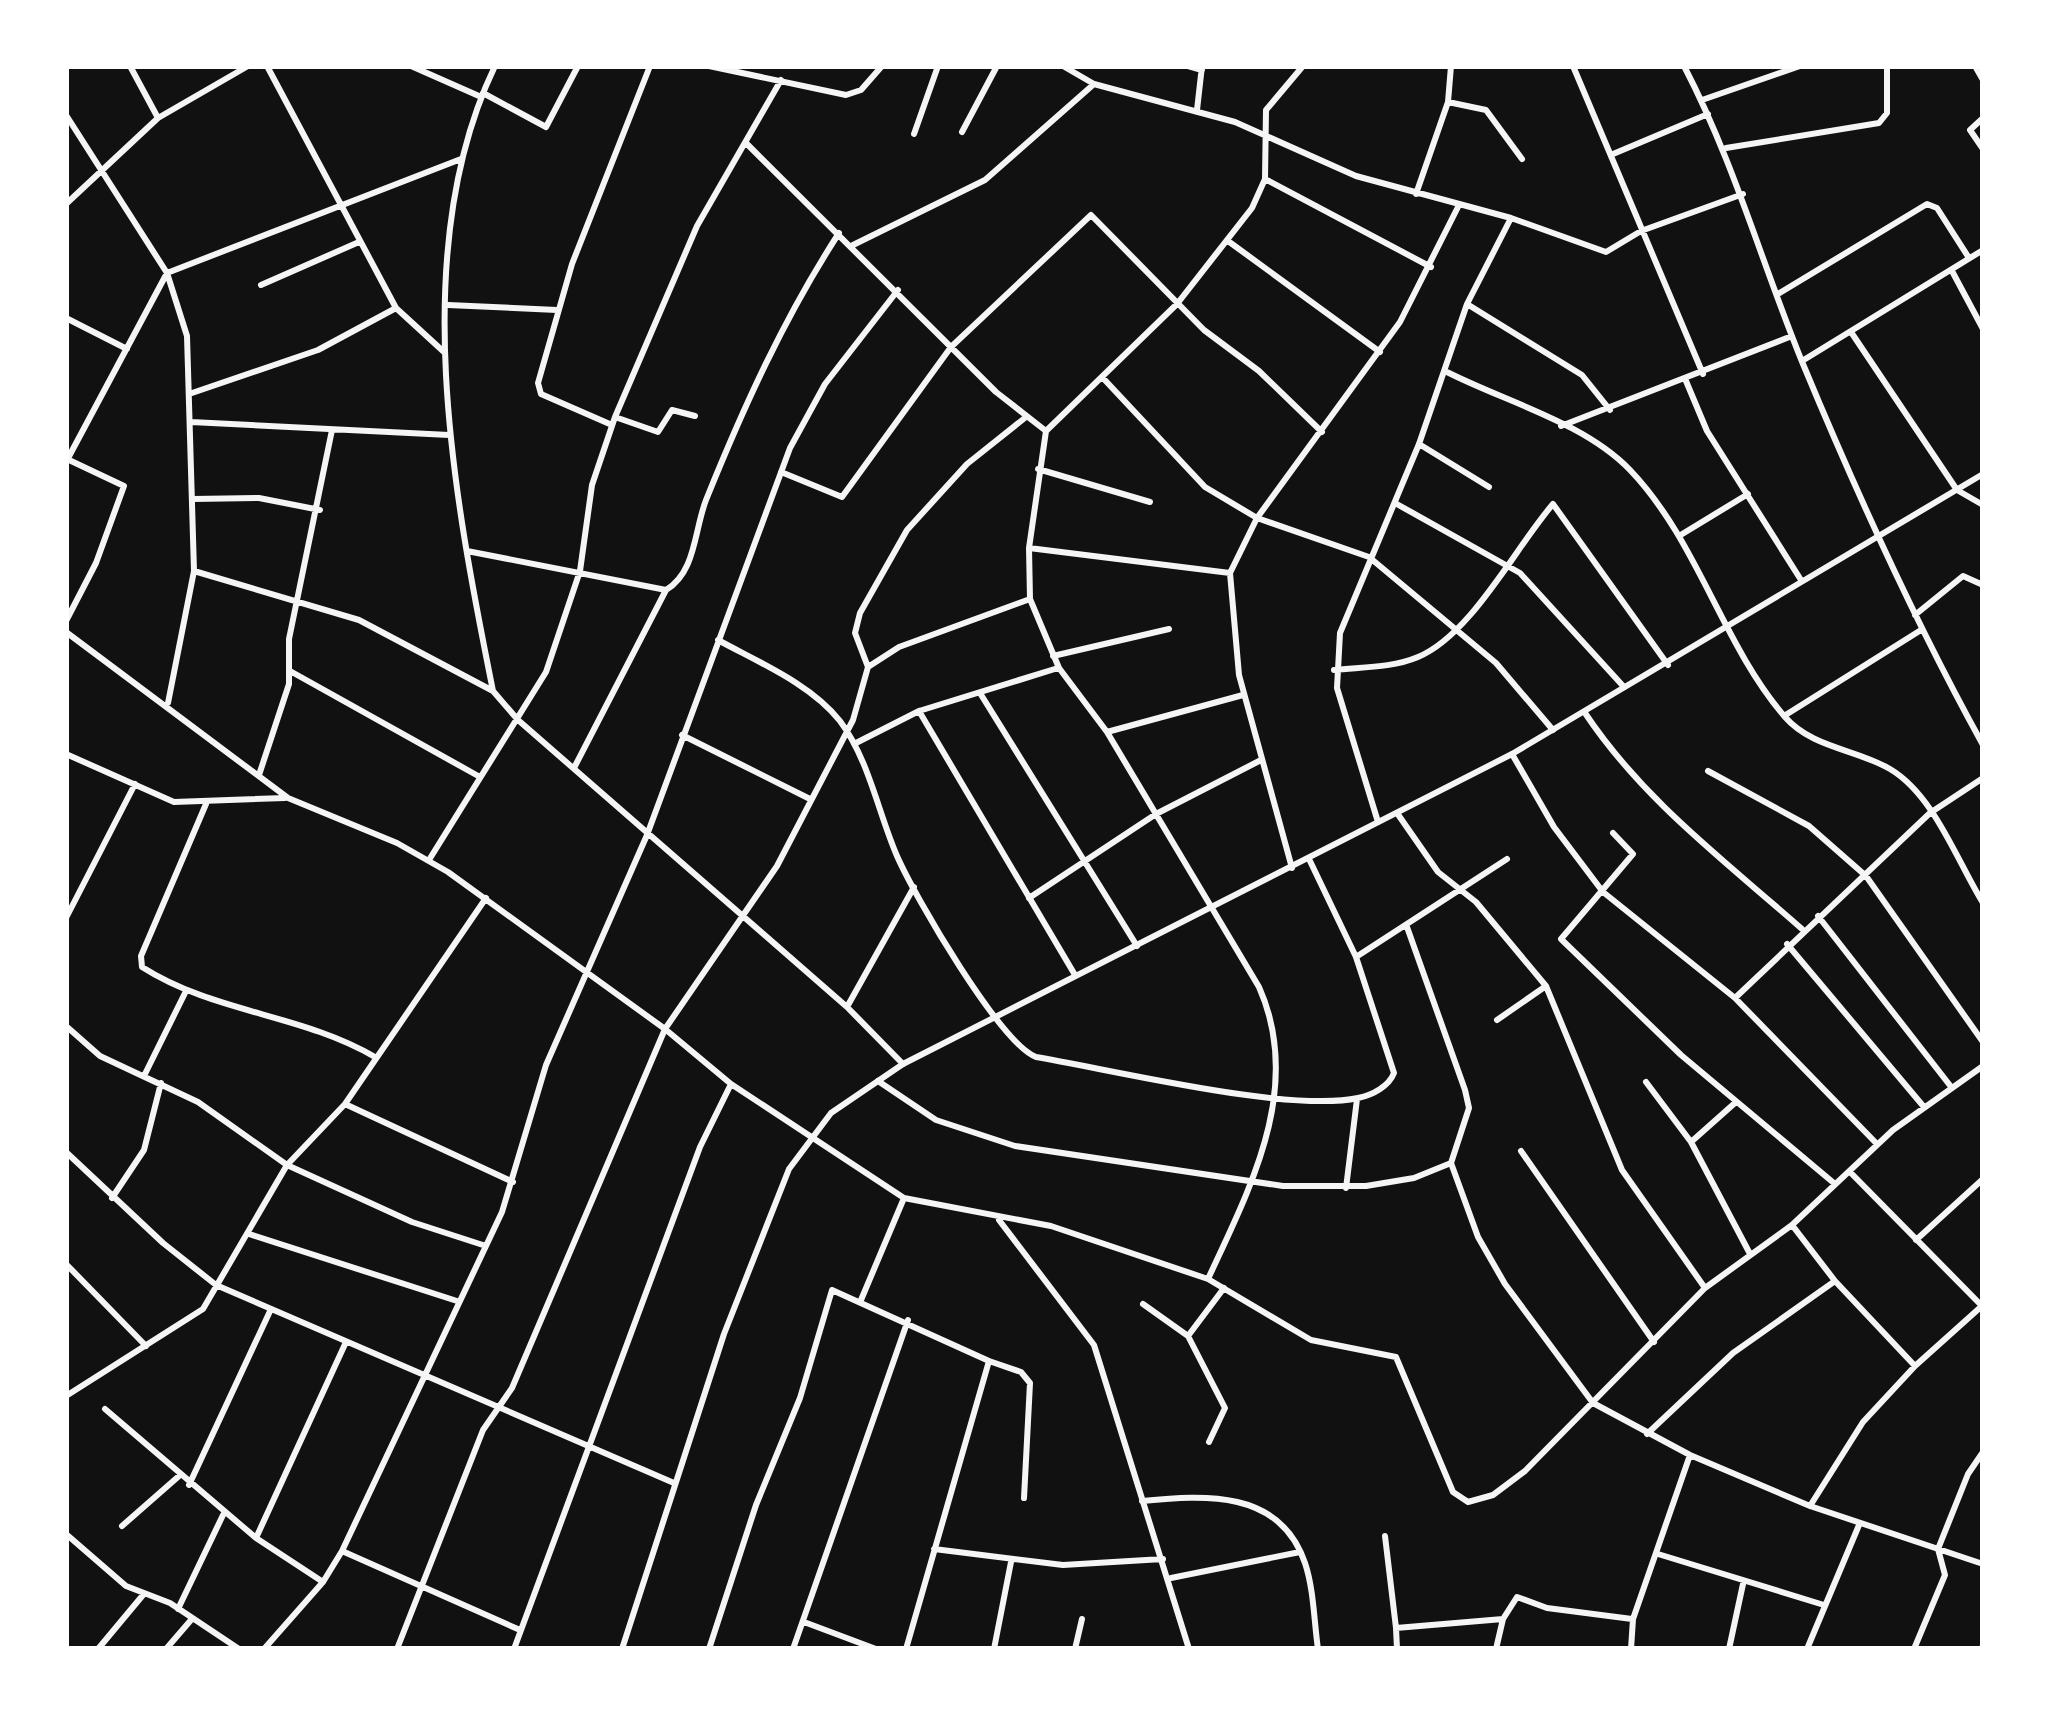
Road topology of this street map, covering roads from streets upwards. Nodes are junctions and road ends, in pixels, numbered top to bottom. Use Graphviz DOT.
graph roads {
  1 [pos="130,66"];
  2 [pos="248,66"];
  3 [pos="267,66"];
  4 [pos="411,66"];
  5 [pos="495,66"];
  6 [pos="578,66"];
  7 [pos="650,66"];
  8 [pos="709,66"];
  9 [pos="882,66"];
  10 [pos="938,66"];
  11 [pos="998,66"];
  12 [pos="1063,66"];
  13 [pos="1188,66"];
  14 [pos="1301,66"];
  15 [pos="1451,66"];
  16 [pos="1573,66"];
  17 [pos="1684,66"];
  18 [pos="1799,66"];
  19 [pos="1886,66"];
  20 [pos="1976,66"];
  21 [pos="1202,68"];
  22 [pos="781,80"];
  23 [pos="1983,80"];
  24 [pos="1094,84"];
  25 [pos="481,95"];
  26 [pos="1702,100"];
  27 [pos="1448,102"];
  28 [pos="1197,110"];
  29 [pos="1708,114"];
  30 [pos="66,115"];
  31 [pos="158,118"];
  32 [pos="1983,118"];
  33 [pos="962,133"];
  34 [pos="914,134"];
  35 [pos="1268,138"];
  36 [pos="746,144"];
  37 [pos="1726,148"];
  38 [pos="1983,149"];
  39 [pos="1613,154"];
  40 [pos="463,158"];
  41 [pos="1522,159"];
  42 [pos="104,169"];
  43 [pos="1265,178"];
  44 [pos="1415,194"];
  45 [pos="1742,194"];
  46 [pos="66,204"];
  47 [pos="1460,205"];
  48 [pos="339,209"];
  49 [pos="1511,218"];
  50 [pos="1642,231"];
  51 [pos="839,233"];
  52 [pos="1228,241"];
  53 [pos="359,242"];
  54 [pos="854,245"];
  55 [pos="1983,250"];
  56 [pos="1969,258"];
  57 [pos="1431,266"];
  58 [pos="1952,271"];
  59 [pos="166,272"];
  60 [pos="261,285"];
  61 [pos="898,290"];
  62 [pos="1778,295"];
  63 [pos="1177,304"];
  64 [pos="1467,304"];
  65 [pos="448,305"];
  66 [pos="396,308"];
  67 [pos="557,310"];
  68 [pos="66,318"];
  69 [pos="1983,329"];
  70 [pos="1851,332"];
  71 [pos="1793,336"];
  72 [pos="950,346"];
  73 [pos="127,349"];
  74 [pos="444,352"];
  75 [pos="1380,352"];
  76 [pos="1802,362"];
  77 [pos="1444,371"];
  78 [pos="1703,374"];
  79 [pos="1102,377"];
  80 [pos="1686,380"];
  81 [pos="192,393"];
  82 [pos="1610,410"];
  83 [pos="695,416"];
  84 [pos="1026,417"];
  85 [pos="613,421"];
  86 [pos="191,422"];
  87 [pos="1561,426"];
  88 [pos="332,430"];
  89 [pos="1046,431"];
  90 [pos="1322,432"];
  91 [pos="449,435"];
  92 [pos="1419,444"];
  93 [pos="66,460"];
  94 [pos="1038,469"];
  95 [pos="781,472"];
  96 [pos="1983,474"];
  97 [pos="1489,487"];
  98 [pos="1957,490"];
  99 [pos="1748,494"];
  100 [pos="193,499"];
  101 [pos="1150,502"];
  102 [pos="1394,502"];
  103 [pos="1983,505"];
  104 [pos="320,510"];
  105 [pos="1256,518"];
  106 [pos="1679,536"];
  107 [pos="1878,536"];
  108 [pos="1029,548"];
  109 [pos="467,550"];
  110 [pos="1369,557"];
  111 [pos="1506,562"];
  112 [pos="194,571"];
  113 [pos="580,571"];
  114 [pos="1231,573"];
  115 [pos="1801,580"];
  116 [pos="1983,585"];
  117 [pos="666,590"];
  118 [pos="1030,599"];
  119 [pos="299,600"];
  120 [pos="1915,615"];
  121 [pos="66,621"];
  122 [pos="1730,624"];
  123 [pos="1169,629"];
  124 [pos="1458,629"];
  125 [pos="1922,630"];
  126 [pos="66,632"];
  127 [pos="718,640"];
  128 [pos="1054,656"];
  129 [pos="1668,665"];
  130 [pos="868,667"];
  131 [pos="1059,668"];
  132 [pos="1334,670"];
  133 [pos="290,671"];
  134 [pos="1627,689"];
  135 [pos="493,691"];
  136 [pos="980,693"];
  137 [pos="1244,694"];
  138 [pos="168,703"];
  139 [pos="919,711"];
  140 [pos="1585,713"];
  141 [pos="1784,716"];
  142 [pos="518,720"];
  143 [pos="1553,730"];
  144 [pos="847,731"];
  145 [pos="1107,732"];
  146 [pos="682,735"];
  147 [pos="854,744"];
  148 [pos="1983,745"];
  149 [pos="66,754"];
  150 [pos="1512,754"];
  151 [pos="1261,760"];
  152 [pos="574,768"];
  153 [pos="1708,771"];
  154 [pos="260,775"];
  155 [pos="480,777"];
  156 [pos="1983,778"];
  157 [pos="135,784"];
  158 [pos="288,798"];
  159 [pos="810,799"];
  160 [pos="206,804"];
  161 [pos="1397,813"];
  162 [pos="1930,813"];
  163 [pos="1156,814"];
  164 [pos="1378,822"];
  165 [pos="1612,832"];
  166 [pos="647,835"];
  167 [pos="1507,859"];
  168 [pos="428,860"];
  169 [pos="1088,860"];
  170 [pos="1310,861"];
  171 [pos="1292,868"];
  172 [pos="1866,876"];
  173 [pos="914,887"];
  174 [pos="1457,890"];
  175 [pos="1603,892"];
  176 [pos="486,898"];
  177 [pos="1029,898"];
  178 [pos="1983,903"];
  179 [pos="1211,909"];
  180 [pos="1818,916"];
  181 [pos="66,918"];
  182 [pos="744,919"];
  183 [pos="1407,927"];
  184 [pos="1802,929"];
  185 [pos="1787,944"];
  186 [pos="1137,946"];
  187 [pos="1356,957"];
  188 [pos="586,972"];
  189 [pos="1075,975"];
  190 [pos="1546,986"];
  191 [pos="186,991"];
  192 [pos="1735,998"];
  193 [pos="847,1007"];
  194 [pos="995,1018"];
  195 [pos="1497,1020"];
  196 [pos="66,1026"];
  197 [pos="665,1029"];
  198 [pos="1983,1042"];
  199 [pos="374,1058"];
  200 [pos="904,1064"];
  201 [pos="1983,1066"];
  202 [pos="144,1076"];
  203 [pos="877,1080"];
  204 [pos="1646,1082"];
  205 [pos="161,1083"];
  206 [pos="731,1084"];
  207 [pos="1952,1088"];
  208 [pos="1277,1097"];
  209 [pos="1358,1099"];
  210 [pos="1736,1102"];
  211 [pos="344,1104"];
  212 [pos="1924,1107"];
  213 [pos="807,1138"];
  214 [pos="1691,1142"];
  215 [pos="1877,1144"];
  216 [pos="1521,1151"];
  217 [pos="66,1153"];
  218 [pos="1451,1163"];
  219 [pos="286,1165"];
  220 [pos="1849,1171"];
  221 [pos="1254,1179"];
  222 [pos="1983,1179"];
  223 [pos="514,1182"];
  224 [pos="1835,1184"];
  225 [pos="1346,1188"];
  226 [pos="112,1198"];
  227 [pos="904,1198"];
  228 [pos="998,1220"];
  229 [pos="1792,1225"];
  230 [pos="248,1233"];
  231 [pos="1916,1240"];
  232 [pos="486,1246"];
  233 [pos="1749,1252"];
  234 [pos="66,1264"];
  235 [pos="1208,1279"];
  236 [pos="1835,1281"];
  237 [pos="216,1285"];
  238 [pos="1224,1288"];
  239 [pos="1706,1288"];
  240 [pos="861,1300"];
  241 [pos="457,1301"];
  242 [pos="1143,1304"];
  243 [pos="1982,1306"];
  244 [pos="271,1309"];
  245 [pos="908,1320"];
  246 [pos="1188,1336"];
  247 [pos="346,1342"];
  248 [pos="1654,1342"];
  249 [pos="146,1346"];
  250 [pos="989,1361"];
  251 [pos="1915,1366"];
  252 [pos="423,1376"];
  253 [pos="66,1396"];
  254 [pos="1593,1403"];
  255 [pos="105,1409"];
  256 [pos="497,1410"];
  257 [pos="1647,1434"];
  258 [pos="1209,1442"];
  259 [pos="588,1447"];
  260 [pos="1983,1452"];
  261 [pos="1690,1455"];
  262 [pos="179,1476"];
  263 [pos="674,1483"];
  264 [pos="189,1485"];
  265 [pos="1024,1498"];
  266 [pos="1142,1501"];
  267 [pos="1810,1506"];
  268 [pos="224,1513"];
  269 [pos="1859,1525"];
  270 [pos="122,1526"];
  271 [pos="66,1534"];
  272 [pos="1385,1536"];
  273 [pos="256,1538"];
  274 [pos="934,1549"];
  275 [pos="1938,1549"];
  276 [pos="342,1551"];
  277 [pos="1300,1552"];
  278 [pos="1658,1554"];
  279 [pos="1164,1559"];
  280 [pos="1011,1562"];
  281 [pos="1983,1564"];
  282 [pos="1171,1578"];
  283 [pos="323,1582"];
  284 [pos="1743,1584"];
  285 [pos="421,1588"];
  286 [pos="143,1595"];
  287 [pos="1824,1605"];
  288 [pos="178,1609"];
  289 [pos="1082,1619"];
  290 [pos="1503,1619"];
  291 [pos="1633,1619"];
  292 [pos="192,1620"];
  293 [pos="804,1622"];
  294 [pos="1396,1628"];
  295 [pos="521,1630"];
  296 [pos="98,1649"];
  297 [pos="166,1649"];
  298 [pos="238,1649"];
  299 [pos="264,1649"];
  300 [pos="397,1649"];
  301 [pos="514,1649"];
  302 [pos="622,1649"];
  303 [pos="710,1649"];
  304 [pos="793,1649"];
  305 [pos="876,1649"];
  306 [pos="906,1649"];
  307 [pos="994,1649"];
  308 [pos="1075,1649"];
  309 [pos="1189,1649"];
  310 [pos="1318,1649"];
  311 [pos="1397,1649"];
  312 [pos="1496,1649"];
  313 [pos="1631,1649"];
  314 [pos="1729,1649"];
  315 [pos="1807,1649"];
  316 [pos="1914,1649"];
  1 -- 31 [label="street"];
  2 -- 31 [label="street"];
  3 -- 48 [label="street"];
  4 -- 25 [label="street"];
  5 -- 25 [label="street"];
  6 -- 25 [label="street"];
  7 -- 67 [label="street"];
  8 -- 22 [label="street"];
  9 -- 22 [label="street"];
  10 -- 34 [label="street"];
  11 -- 33 [label="street"];
  12 -- 24 [label="street"];
  13 -- 21 [label="street"];
  14 -- 35 [label="street"];
  15 -- 27 [label="street"];
  16 -- 39 [label="street"];
  17 -- 26 [label="street"];
  18 -- 26 [label="street"];
  19 -- 37 [label="street"];
  20 -- 23 [label="street"];
  21 -- 28 [label="street"];
  22 -- 36 [label="street"];
  24 -- 28 [label="street"];
  24 -- 54 [label="street"];
  25 -- 40 [label="street"];
  26 -- 29 [label="street"];
  27 -- 41 [label="street"];
  27 -- 44 [label="street"];
  28 -- 35 [label="street"];
  29 -- 37 [label="street"];
  29 -- 39 [label="street"];
  30 -- 42 [label="street"];
  31 -- 42 [label="street"];
  32 -- 38 [label="street"];
  35 -- 43 [label="street"];
  35 -- 44 [label="street"];
  36 -- 51 [label="street"];
  36 -- 85 [label="street"];
  37 -- 45 [label="street"];
  39 -- 50 [label="street"];
  40 -- 48 [label="street"];
  40 -- 65 [label="street"];
  42 -- 46 [label="street"];
  42 -- 59 [label="street"];
  43 -- 52 [label="street"];
  43 -- 57 [label="street"];
  44 -- 47 [label="street"];
  45 -- 50 [label="street"];
  45 -- 62 [label="street"];
  47 -- 49 [label="street"];
  47 -- 57 [label="street"];
  48 -- 53 [label="street"];
  48 -- 59 [label="street"];
  49 -- 50 [label="street"];
  49 -- 64 [label="street"];
  50 -- 78 [label="street"];
  51 -- 54 [label="street"];
  51 -- 117 [label="street"];
  52 -- 63 [label="street"];
  52 -- 75 [label="street"];
  53 -- 60 [label="street"];
  53 -- 66 [label="street"];
  54 -- 61 [label="street"];
  55 -- 56 [label="street"];
  56 -- 58 [label="street"];
  56 -- 62 [label="street"];
  57 -- 75 [label="street"];
  58 -- 69 [label="street"];
  58 -- 70 [label="street"];
  59 -- 73 [label="street"];
  59 -- 81 [label="street"];
  61 -- 72 [label="street"];
  61 -- 95 [label="street"];
  62 -- 71 [label="street"];
  63 -- 72 [label="street"];
  63 -- 79 [label="street"];
  63 -- 90 [label="street"];
  64 -- 77 [label="street"];
  64 -- 82 [label="street"];
  65 -- 67 [label="street"];
  65 -- 74 [label="street"];
  66 -- 74 [label="street"];
  66 -- 81 [label="street"];
  67 -- 85 [label="street"];
  68 -- 73 [label="street"];
  70 -- 76 [label="street"];
  70 -- 98 [label="street"];
  71 -- 76 [label="street"];
  71 -- 78 [label="street"];
  72 -- 84 [label="street"];
  72 -- 95 [label="street"];
  73 -- 93 [label="street"];
  74 -- 91 [label="street"];
  75 -- 90 [label="street"];
  76 -- 107 [label="street"];
  77 -- 87 [label="street"];
  77 -- 92 [label="street"];
  78 -- 80 [label="street"];
  79 -- 89 [label="street"];
  79 -- 105 [label="street"];
  80 -- 82 [label="street"];
  80 -- 99 [label="street"];
  81 -- 86 [label="street"];
  82 -- 87 [label="street"];
  83 -- 85 [label="street"];
  84 -- 89 [label="street"];
  84 -- 130 [label="street"];
  85 -- 113 [label="street"];
  86 -- 88 [label="street"];
  86 -- 100 [label="street"];
  87 -- 106 [label="street"];
  88 -- 91 [label="street"];
  88 -- 104 [label="street"];
  89 -- 94 [label="street"];
  90 -- 105 [label="street"];
  91 -- 109 [label="street"];
  92 -- 97 [label="street"];
  92 -- 102 [label="street"];
  93 -- 121 [label="street"];
  94 -- 101 [label="street"];
  94 -- 108 [label="street"];
  95 -- 127 [label="street"];
  96 -- 98 [label="street"];
  98 -- 103 [label="street"];
  98 -- 107 [label="street"];
  99 -- 106 [label="street"];
  99 -- 115 [label="street"];
  100 -- 104 [label="street"];
  100 -- 112 [label="street"];
  102 -- 110 [label="street"];
  102 -- 111 [label="street"];
  104 -- 119 [label="street"];
  105 -- 110 [label="street"];
  105 -- 114 [label="street"];
  106 -- 122 [label="street"];
  107 -- 115 [label="street"];
  107 -- 120 [label="street"];
  108 -- 114 [label="street"];
  108 -- 118 [label="street"];
  109 -- 113 [label="street"];
  109 -- 135 [label="street"];
  110 -- 124 [label="street"];
  110 -- 132 [label="street"];
  111 -- 124 [label="street"];
  111 -- 129 [label="street"];
  111 -- 134 [label="street"];
  112 -- 119 [label="street"];
  112 -- 138 [label="street"];
  113 -- 117 [label="street"];
  113 -- 142 [label="street"];
  114 -- 137 [label="street"];
  115 -- 122 [label="street"];
  116 -- 120 [label="street"];
  117 -- 152 [label="street"];
  118 -- 128 [label="street"];
  118 -- 130 [label="street"];
  119 -- 133 [label="street"];
  119 -- 135 [label="street"];
  120 -- 125 [label="street"];
  122 -- 129 [label="street"];
  122 -- 141 [label="street"];
  123 -- 128 [label="street"];
  124 -- 132 [label="street"];
  124 -- 143 [label="street"];
  125 -- 141 [label="street"];
  125 -- 148 [label="street"];
  126 -- 138 [label="street"];
  127 -- 144 [label="street"];
  127 -- 146 [label="street"];
  128 -- 131 [label="street"];
  129 -- 134 [label="street"];
  130 -- 144 [label="street"];
  131 -- 136 [label="street"];
  131 -- 145 [label="street"];
  132 -- 164 [label="street"];
  133 -- 154 [label="street"];
  133 -- 155 [label="street"];
  134 -- 140 [label="street"];
  135 -- 142 [label="street"];
  136 -- 139 [label="street"];
  136 -- 169 [label="street"];
  137 -- 145 [label="street"];
  137 -- 151 [label="street"];
  138 -- 154 [label="street"];
  139 -- 147 [label="street"];
  139 -- 177 [label="street"];
  140 -- 143 [label="street"];
  140 -- 184 [label="street"];
  141 -- 162 [label="street"];
  142 -- 152 [label="street"];
  142 -- 155 [label="street"];
  143 -- 150 [label="street"];
  144 -- 147 [label="street"];
  144 -- 159 [label="street"];
  145 -- 163 [label="street"];
  146 -- 159 [label="street"];
  146 -- 166 [label="street"];
  147 -- 173 [label="street"];
  149 -- 157 [label="street"];
  150 -- 161 [label="street"];
  150 -- 175 [label="street"];
  151 -- 163 [label="street"];
  151 -- 171 [label="street"];
  152 -- 166 [label="street"];
  153 -- 172 [label="street"];
  154 -- 158 [label="street"];
  155 -- 168 [label="street"];
  156 -- 162 [label="street"];
  157 -- 160 [label="street"];
  157 -- 181 [label="street"];
  158 -- 160 [label="street"];
  158 -- 168 [label="street"];
  159 -- 182 [label="street"];
  160 -- 191 [label="street"];
  161 -- 164 [label="street"];
  161 -- 174 [label="street"];
  162 -- 172 [label="street"];
  162 -- 178 [label="street"];
  163 -- 169 [label="street"];
  163 -- 179 [label="street"];
  164 -- 170 [label="street"];
  165 -- 175 [label="street"];
  166 -- 182 [label="street"];
  166 -- 188 [label="street"];
  167 -- 174 [label="street"];
  168 -- 176 [label="street"];
  169 -- 177 [label="street"];
  169 -- 186 [label="street"];
  170 -- 171 [label="street"];
  170 -- 187 [label="street"];
  171 -- 179 [label="street"];
  172 -- 180 [label="street"];
  172 -- 198 [label="street"];
  173 -- 193 [label="street"];
  173 -- 194 [label="street"];
  174 -- 183 [label="street"];
  174 -- 190 [label="street"];
  175 -- 192 [label="street"];
  175 -- 210 [label="street"];
  176 -- 188 [label="street"];
  176 -- 199 [label="street"];
  177 -- 189 [label="street"];
  179 -- 186 [label="street"];
  179 -- 208 [label="street"];
  180 -- 184 [label="street"];
  180 -- 207 [label="street"];
  182 -- 193 [label="street"];
  182 -- 197 [label="street"];
  183 -- 187 [label="street"];
  183 -- 218 [label="street"];
  184 -- 185 [label="street"];
  185 -- 192 [label="street"];
  185 -- 212 [label="street"];
  186 -- 189 [label="street"];
  187 -- 209 [label="street"];
  188 -- 197 [label="street"];
  188 -- 223 [label="street"];
  189 -- 194 [label="street"];
  190 -- 195 [label="street"];
  190 -- 239 [label="street"];
  191 -- 199 [label="street"];
  191 -- 202 [label="street"];
  192 -- 215 [label="street"];
  193 -- 200 [label="street"];
  194 -- 200 [label="street"];
  194 -- 208 [label="street"];
  196 -- 202 [label="street"];
  197 -- 206 [label="street"];
  197 -- 256 [label="street"];
  199 -- 211 [label="street"];
  200 -- 203 [label="street"];
  201 -- 207 [label="street"];
  202 -- 205 [label="street"];
  203 -- 213 [label="street"];
  203 -- 221 [label="street"];
  204 -- 214 [label="street"];
  205 -- 219 [label="street"];
  205 -- 226 [label="street"];
  206 -- 213 [label="street"];
  206 -- 259 [label="street"];
  207 -- 212 [label="street"];
  208 -- 209 [label="street"];
  208 -- 221 [label="street"];
  209 -- 225 [label="street"];
  210 -- 214 [label="street"];
  210 -- 224 [label="street"];
  211 -- 219 [label="street"];
  211 -- 223 [label="street"];
  212 -- 215 [label="street"];
  213 -- 227 [label="street"];
  213 -- 263 [label="street"];
  214 -- 233 [label="street"];
  215 -- 220 [label="street"];
  216 -- 248 [label="street"];
  217 -- 226 [label="street"];
  218 -- 225 [label="street"];
  218 -- 254 [label="street"];
  219 -- 230 [label="street"];
  219 -- 232 [label="street"];
  220 -- 224 [label="street"];
  220 -- 231 [label="street"];
  221 -- 225 [label="street"];
  221 -- 235 [label="street"];
  222 -- 231 [label="street"];
  223 -- 232 [label="street"];
  224 -- 229 [label="street"];
  226 -- 237 [label="street"];
  227 -- 228 [label="street"];
  227 -- 240 [label="street"];
  228 -- 235 [label="street"];
  228 -- 266 [label="street"];
  229 -- 233 [label="street"];
  229 -- 236 [label="street"];
  230 -- 237 [label="street"];
  230 -- 241 [label="street"];
  231 -- 243 [label="street"];
  232 -- 241 [label="street"];
  233 -- 239 [label="street"];
  234 -- 249 [label="street"];
  235 -- 238 [label="street"];
  236 -- 251 [label="street"];
  236 -- 257 [label="street"];
  237 -- 244 [label="street"];
  237 -- 249 [label="street"];
  238 -- 246 [label="street"];
  238 -- 254 [label="street"];
  239 -- 248 [label="street"];
  240 -- 245 [label="street"];
  240 -- 303 [label="street"];
  241 -- 252 [label="street"];
  242 -- 246 [label="street"];
  243 -- 251 [label="street"];
  244 -- 247 [label="street"];
  244 -- 264 [label="street"];
  245 -- 250 [label="street"];
  245 -- 293 [label="street"];
  246 -- 258 [label="street"];
  247 -- 252 [label="street"];
  247 -- 273 [label="street"];
  248 -- 254 [label="street"];
  249 -- 253 [label="street"];
  250 -- 265 [label="street"];
  250 -- 274 [label="street"];
  251 -- 267 [label="street"];
  252 -- 256 [label="street"];
  252 -- 276 [label="street"];
  254 -- 257 [label="street"];
  255 -- 262 [label="street"];
  256 -- 259 [label="street"];
  256 -- 285 [label="street"];
  257 -- 261 [label="street"];
  259 -- 263 [label="street"];
  259 -- 295 [label="street"];
  260 -- 275 [label="street"];
  261 -- 267 [label="street"];
  261 -- 278 [label="street"];
  262 -- 264 [label="street"];
  262 -- 270 [label="street"];
  263 -- 302 [label="street"];
  264 -- 268 [label="street"];
  266 -- 277 [label="street"];
  266 -- 279 [label="street"];
  267 -- 269 [label="street"];
  268 -- 273 [label="street"];
  268 -- 288 [label="street"];
  269 -- 275 [label="street"];
  269 -- 287 [label="street"];
  271 -- 286 [label="street"];
  272 -- 294 [label="street"];
  273 -- 283 [label="street"];
  274 -- 280 [label="street"];
  274 -- 306 [label="street"];
  275 -- 281 [label="street"];
  275 -- 316 [label="street"];
  276 -- 283 [label="street"];
  276 -- 285 [label="street"];
  277 -- 282 [label="street"];
  277 -- 310 [label="street"];
  278 -- 284 [label="street"];
  278 -- 291 [label="street"];
  279 -- 280 [label="street"];
  279 -- 282 [label="street"];
  280 -- 307 [label="street"];
  282 -- 309 [label="street"];
  283 -- 299 [label="street"];
  284 -- 287 [label="street"];
  284 -- 314 [label="street"];
  285 -- 295 [label="street"];
  285 -- 300 [label="street"];
  286 -- 288 [label="street"];
  286 -- 296 [label="street"];
  287 -- 315 [label="street"];
  288 -- 292 [label="street"];
  289 -- 308 [label="street"];
  290 -- 291 [label="street"];
  290 -- 294 [label="street"];
  290 -- 312 [label="street"];
  291 -- 313 [label="street"];
  292 -- 297 [label="street"];
  292 -- 298 [label="street"];
  293 -- 304 [label="street"];
  293 -- 305 [label="street"];
  294 -- 311 [label="street"];
  295 -- 301 [label="street"];
}
